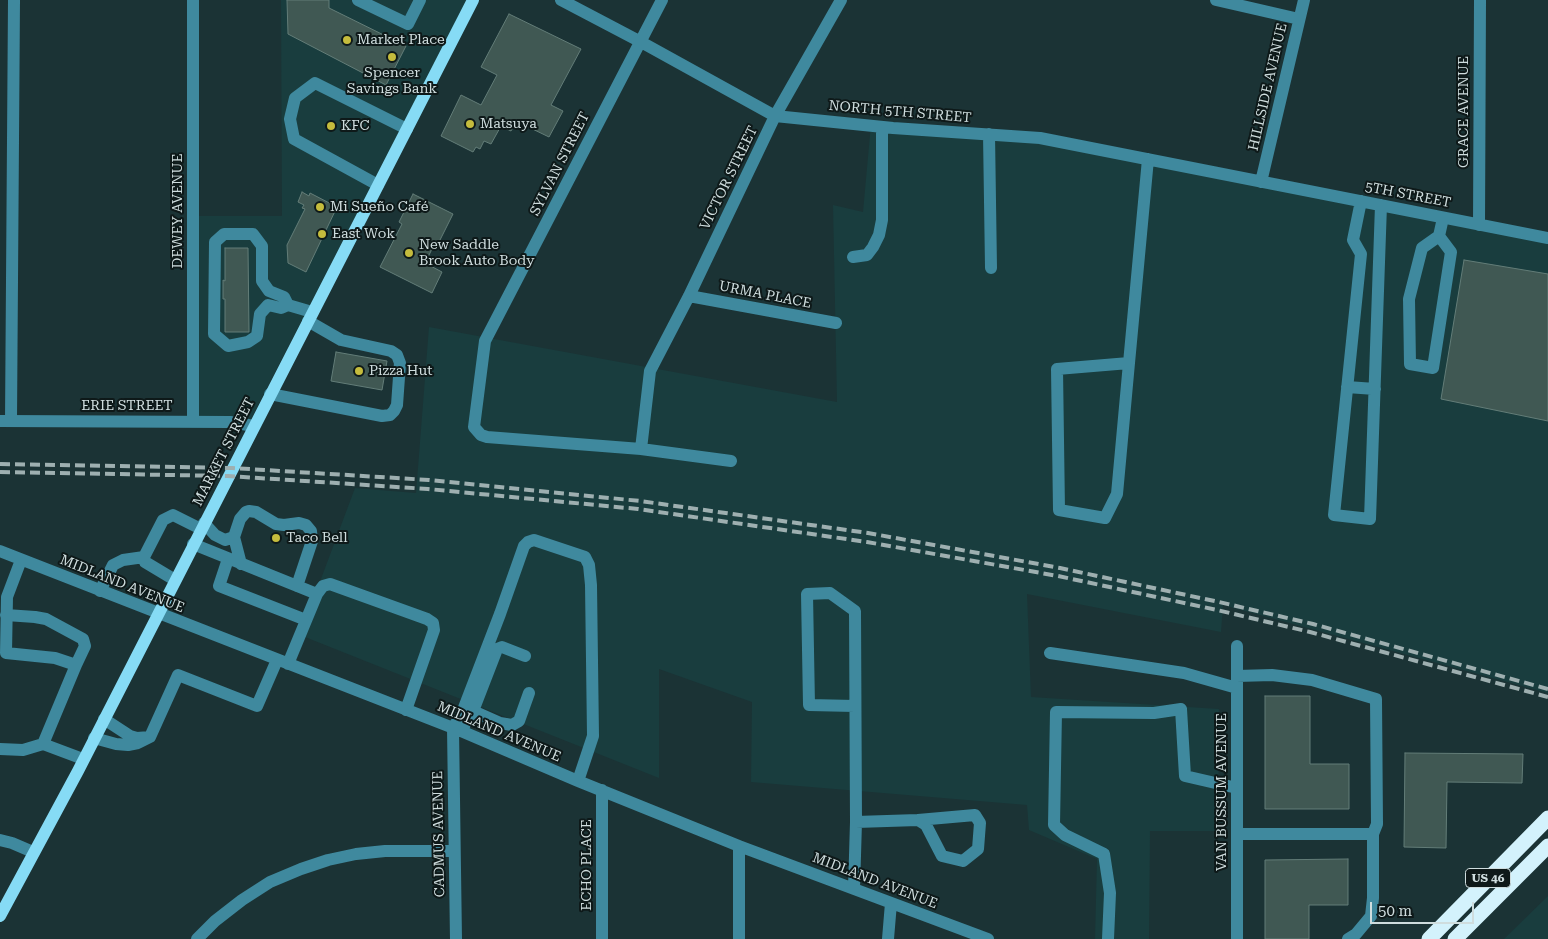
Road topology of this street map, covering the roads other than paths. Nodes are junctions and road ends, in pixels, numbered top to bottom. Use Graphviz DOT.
graph roads {
  1 [pos="14,0"];
  2 [pos="193,0"];
  3 [pos="358,0"];
  4 [pos="420,0"];
  5 [pos="473,0"];
  6 [pos="561,0"];
  7 [pos="662,0"];
  8 [pos="840,0"];
  9 [pos="1216,0"];
  10 [pos="1304,0"];
  11 [pos="1480,0"];
  12 [pos="1299,19"];
  13 [pos="641,42"];
  14 [pos="775,116"];
  15 [pos="882,126"];
  16 [pos="407,129"];
  17 [pos="989,134"];
  18 [pos="1148,159"];
  19 [pos="1261,182"];
  20 [pos="378,184"];
  21 [pos="1361,201"];
  22 [pos="1381,205"];
  23 [pos="1443,218"];
  24 [pos="1479,225"];
  25 [pos="1439,236"];
  26 [pos="1548,238"];
  27 [pos="1361,254"];
  28 [pos="1380,254"];
  29 [pos="852,257"];
  30 [pos="991,268"];
  31 [pos="689,296"];
  32 [pos="288,306"];
  33 [pos="310,317"];
  34 [pos="836,323"];
  35 [pos="1129,363"];
  36 [pos="1347,387"];
  37 [pos="1375,389"];
  38 [pos="270,394"];
  39 [pos="6,421"];
  40 [pos="193,422"];
  41 [pos="254,426"];
  42 [pos="641,449"];
  43 [pos="732,461"];
  44 [pos="203,526"];
  45 [pos="234,537"];
  46 [pos="193,544"];
  47 [pos="0,551"];
  48 [pos="144,558"];
  49 [pos="21,560"];
  50 [pos="234,561"];
  51 [pos="175,580"];
  52 [pos="297,586"];
  53 [pos="100,591"];
  54 [pos="317,594"];
  55 [pos="157,614"];
  56 [pos="6,615"];
  57 [pos="306,620"];
  58 [pos="1238,646"];
  59 [pos="3,653"];
  60 [pos="1050,653"];
  61 [pos="525,656"];
  62 [pos="282,662"];
  63 [pos="76,666"];
  64 [pos="1237,682"];
  65 [pos="529,693"];
  66 [pos="855,706"];
  67 [pos="406,710"];
  68 [pos="473,712"];
  69 [pos="104,719"];
  70 [pos="457,729"];
  71 [pos="150,736"];
  72 [pos="94,738"];
  73 [pos="43,744"];
  74 [pos="0,749"];
  75 [pos="83,760"];
  76 [pos="578,782"];
  77 [pos="1237,788"];
  78 [pos="602,790"];
  79 [pos="1548,818"];
  80 [pos="918,820"];
  81 [pos="856,822"];
  82 [pos="1237,834"];
  83 [pos="1373,834"];
  84 [pos="0,840"];
  85 [pos="739,846"];
  86 [pos="1548,846"];
  87 [pos="454,851"];
  88 [pos="33,852"];
  89 [pos="854,889"];
  90 [pos="891,903"];
  91 [pos="0,916"];
  92 [pos="197,939"];
  93 [pos="456,939"];
  94 [pos="602,939"];
  95 [pos="739,939"];
  96 [pos="888,939"];
  97 [pos="988,939"];
  98 [pos="1108,939"];
  99 [pos="1237,939"];
  100 [pos="1348,939"];
  101 [pos="1429,939"];
  102 [pos="1455,939"];
  1 -- 39 [label="street"];
  2 -- 40 [label="street, DEWEY AVENUE"];
  3 -- 4 [label="street"];
  5 -- 16 [label="main road, MARKET STREET"];
  6 -- 13 [label="street, NORTH 5TH STREET"];
  7 -- 13 [label="street, SYLVAN STREET"];
  8 -- 14 [label="street, VICTOR STREET"];
  9 -- 12 [label="street"];
  10 -- 12 [label="street, HILLSIDE AVENUE"];
  11 -- 24 [label="street, GRACE AVENUE"];
  12 -- 19 [label="street, HILLSIDE AVENUE"];
  13 -- 14 [label="street, NORTH 5TH STREET"];
  13 -- 42 [label="street, SYLVAN STREET"];
  14 -- 15 [label="street, NORTH 5TH STREET"];
  14 -- 31 [label="street, VICTOR STREET"];
  15 -- 17 [label="street, NORTH 5TH STREET"];
  15 -- 29 [label="street"];
  16 -- 20 [label="main road, MARKET STREET"];
  16 -- 20 [label="street"];
  17 -- 18 [label="street, NORTH 5TH STREET"];
  17 -- 30 [label="street"];
  18 -- 19 [label="street, NORTH 5TH STREET"];
  18 -- 35 [label="street"];
  19 -- 21 [label="street, 5TH STREET"];
  20 -- 33 [label="main road, MARKET STREET"];
  21 -- 22 [label="street, 5TH STREET"];
  21 -- 27 [label="street"];
  22 -- 23 [label="street, 5TH STREET"];
  22 -- 28 [label="street"];
  23 -- 24 [label="street, 5TH STREET"];
  23 -- 25 [label="street"];
  24 -- 26 [label="street, 5TH STREET"];
  25 -- 25 [label="street"];
  27 -- 28 [label="street"];
  27 -- 36 [label="street"];
  28 -- 37 [label="street"];
  31 -- 34 [label="street, URMA PLACE"];
  31 -- 42 [label="street, VICTOR STREET"];
  32 -- 32 [label="street"];
  32 -- 33 [label="street"];
  33 -- 38 [label="main road, MARKET STREET"];
  33 -- 38 [label="street"];
  35 -- 35 [label="street"];
  36 -- 37 [label="street"];
  36 -- 37 [label="street"];
  38 -- 41 [label="main road, MARKET STREET"];
  39 -- 40 [label="street, ERIE STREET"];
  40 -- 41 [label="street, ERIE STREET"];
  41 -- 44 [label="main road, MARKET STREET"];
  42 -- 43 [label="street"];
  44 -- 45 [label="street"];
  44 -- 46 [label="main road, MARKET STREET"];
  44 -- 48 [label="street"];
  45 -- 50 [label="street"];
  45 -- 52 [label="street"];
  46 -- 50 [label="street"];
  46 -- 51 [label="main road, MARKET STREET"];
  47 -- 49 [label="street, MIDLAND AVENUE"];
  48 -- 51 [label="street"];
  48 -- 53 [label="street"];
  49 -- 53 [label="street, MIDLAND AVENUE"];
  49 -- 56 [label="street"];
  50 -- 52 [label="street"];
  50 -- 57 [label="street"];
  51 -- 55 [label="main road, MARKET STREET"];
  52 -- 54 [label="street"];
  53 -- 55 [label="street, MIDLAND AVENUE"];
  54 -- 57 [label="street"];
  54 -- 67 [label="street"];
  55 -- 62 [label="street, MIDLAND AVENUE"];
  55 -- 69 [label="main road, MARKET STREET"];
  56 -- 59 [label="street"];
  56 -- 63 [label="street"];
  57 -- 62 [label="street"];
  58 -- 64 [label="street, VAN BUSSUM AVENUE"];
  59 -- 63 [label="street"];
  60 -- 64 [label="street"];
  61 -- 68 [label="street"];
  62 -- 67 [label="street, MIDLAND AVENUE"];
  62 -- 71 [label="street"];
  63 -- 73 [label="street"];
  64 -- 77 [label="street, VAN BUSSUM AVENUE"];
  64 -- 83 [label="street"];
  65 -- 68 [label="street"];
  66 -- 66 [label="street"];
  66 -- 81 [label="street"];
  67 -- 70 [label="street, MIDLAND AVENUE"];
  68 -- 70 [label="street"];
  69 -- 71 [label="street"];
  69 -- 72 [label="main road, MARKET STREET"];
  70 -- 76 [label="street, MIDLAND AVENUE"];
  70 -- 76 [label="street"];
  70 -- 87 [label="street, CADMUS AVENUE"];
  71 -- 72 [label="street"];
  72 -- 75 [label="main road, MARKET STREET"];
  73 -- 74 [label="street"];
  73 -- 75 [label="street"];
  75 -- 88 [label="main road, MARKET STREET"];
  76 -- 78 [label="street, MIDLAND AVENUE"];
  77 -- 82 [label="street, VAN BUSSUM AVENUE"];
  77 -- 98 [label="street"];
  78 -- 85 [label="street, MIDLAND AVENUE"];
  78 -- 94 [label="street, ECHO PLACE"];
  79 -- 101 [label="highway, US 46"];
  80 -- 80 [label="street"];
  80 -- 81 [label="street"];
  81 -- 89 [label="street"];
  82 -- 83 [label="street"];
  82 -- 99 [label="street, VAN BUSSUM AVENUE"];
  83 -- 100 [label="street"];
  84 -- 88 [label="street"];
  85 -- 89 [label="street, MIDLAND AVENUE"];
  85 -- 95 [label="street"];
  86 -- 102 [label="highway, US 46"];
  87 -- 92 [label="street"];
  87 -- 93 [label="street, CADMUS AVENUE"];
  88 -- 91 [label="main road, MARKET STREET"];
  89 -- 90 [label="street, MIDLAND AVENUE"];
  90 -- 96 [label="street"];
  90 -- 97 [label="street, MIDLAND AVENUE"];
}
